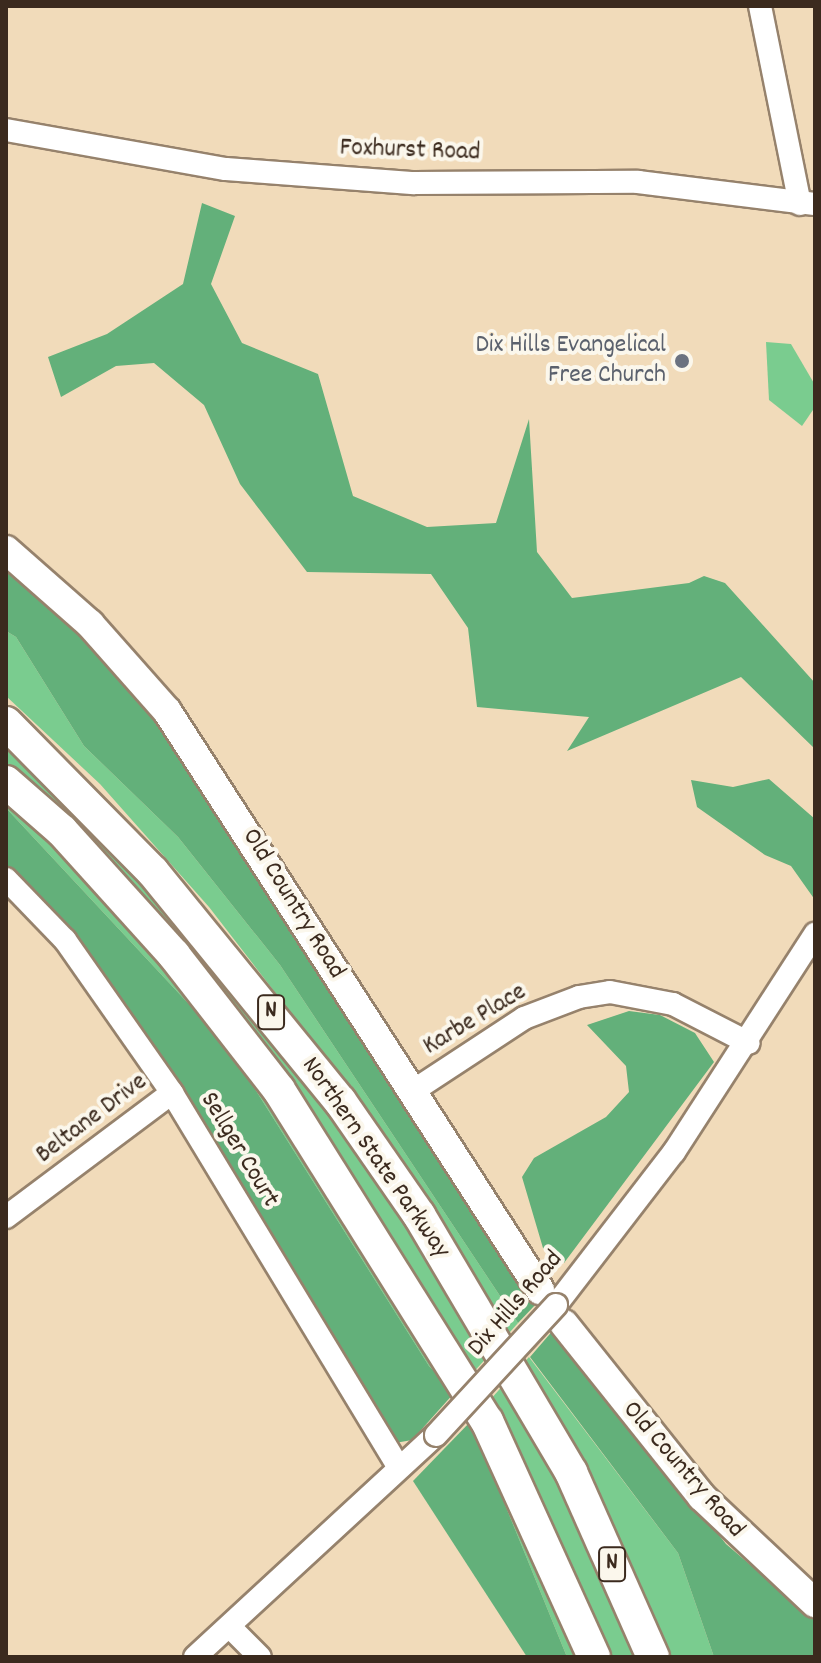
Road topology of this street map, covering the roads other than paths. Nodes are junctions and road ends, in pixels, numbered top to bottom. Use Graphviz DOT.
graph roads {
  1 [pos="760,6"];
  2 [pos="6,130"];
  3 [pos="807,204"];
  4 [pos="6,550"];
  5 [pos="6,723"];
  6 [pos="6,782"];
  7 [pos="6,879"];
  8 [pos="815,934"];
  9 [pos="749,1043"];
  10 [pos="413,1091"];
  11 [pos="172,1093"];
  12 [pos="6,1217"];
  13 [pos="540,1290"];
  14 [pos="564,1324"];
  15 [pos="399,1468"];
  16 [pos="815,1603"];
  17 [pos="230,1627"];
  18 [pos="195,1657"];
  19 [pos="260,1657"];
  20 [pos="594,1657"];
  21 [pos="653,1657"];
  1 -- 3 [label="street"];
  2 -- 3 [label="street, Foxhurst Road"];
  4 -- 10 [label="main road, Old Country Road"];
  5 -- 21 [label="highway, Northern State Parkway / N"];
  6 -- 20 [label="highway, Northern State Parkway / N"];
  7 -- 11 [label="street, Sellger Court"];
  8 -- 9 [label="street, Dix Hills Road"];
  9 -- 10 [label="street, Karbe Place"];
  9 -- 15 [label="street, Dix Hills Road, bridge"];
  10 -- 13 [label="main road, Old Country Road"];
  11 -- 12 [label="street, Beltane Drive"];
  11 -- 15 [label="street, Sellger Court"];
  14 -- 16 [label="main road, Old Country Road"];
  15 -- 17 [label="street, Dix Hills Road"];
  17 -- 18 [label="street, Dix Hills Road"];
  17 -- 19 [label="street"];
}
